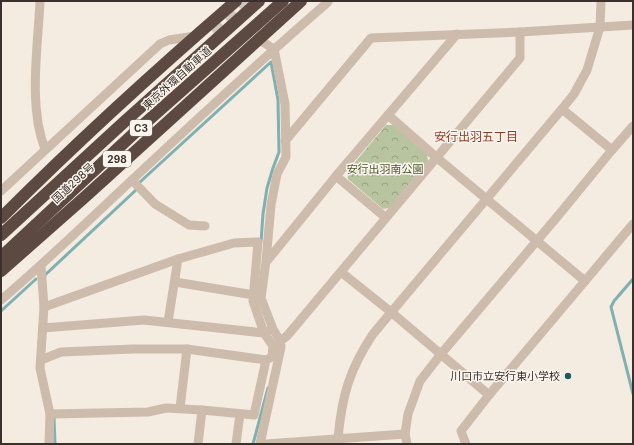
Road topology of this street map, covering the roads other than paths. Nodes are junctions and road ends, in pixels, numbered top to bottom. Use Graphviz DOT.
graph roads {
  1 [pos="40,1"];
  2 [pos="236,1"];
  3 [pos="259,1"];
  4 [pos="283,1"];
  5 [pos="301,1"];
  6 [pos="601,1"];
  7 [pos="328,2"];
  8 [pos="633,25"];
  9 [pos="600,27"];
  10 [pos="212,31"];
  11 [pos="520,32"];
  12 [pos="457,34"];
  13 [pos="196,36"];
  14 [pos="258,39"];
  15 [pos="274,49"];
  16 [pos="236,53"];
  17 [pos="562,109"];
  18 [pos="388,115"];
  19 [pos="633,126"];
  20 [pos="285,141"];
  21 [pos="45,149"];
  22 [pos="612,150"];
  23 [pos="436,157"];
  24 [pos="336,176"];
  25 [pos="132,180"];
  26 [pos="1,191"];
  27 [pos="487,199"];
  28 [pos="386,217"];
  29 [pos="1,218"];
  30 [pos="1,224"];
  31 [pos="633,224"];
  32 [pos="205,226"];
  33 [pos="1,235"];
  34 [pos="536,241"];
  35 [pos="1,257"];
  36 [pos="178,259"];
  37 [pos="266,261"];
  38 [pos="41,266"];
  39 [pos="1,270"];
  40 [pos="341,272"];
  41 [pos="175,282"];
  42 [pos="585,282"];
  43 [pos="254,295"];
  44 [pos="1,300"];
  45 [pos="44,306"];
  46 [pos="392,312"];
  47 [pos="168,322"];
  48 [pos="43,328"];
  49 [pos="273,329"];
  50 [pos="264,333"];
  51 [pos="280,341"];
  52 [pos="187,349"];
  53 [pos="441,354"];
  54 [pos="41,360"];
  55 [pos="266,360"];
  56 [pos="488,395"];
  57 [pos="180,408"];
  58 [pos="202,410"];
  59 [pos="50,414"];
  60 [pos="240,414"];
  61 [pos="405,434"];
  62 [pos="339,441"];
  63 [pos="49,444"];
  64 [pos="198,444"];
  65 [pos="236,444"];
  66 [pos="260,444"];
  67 [pos="266,444"];
  68 [pos="407,444"];
  69 [pos="466,444"];
  1 -- 21 [label="street"];
  2 -- 13 [label="highway"];
  3 -- 33 [label="highway, 東京外環自動車道 / C3"];
  4 -- 35 [label="highway, 東京外環自動車道 / C3"];
  5 -- 14 [label="highway"];
  6 -- 9 [label="street"];
  7 -- 15 [label="street"];
  8 -- 9 [label="street"];
  9 -- 11 [label="street"];
  9 -- 17 [label="street"];
  10 -- 30 [label="highway, 国道298号 / 298"];
  11 -- 12 [label="street"];
  11 -- 23 [label="street"];
  12 -- 18 [label="street"];
  12 -- 20 [label="street"];
  13 -- 21 [label="street"];
  13 -- 29 [label="highway"];
  14 -- 15 [label="street"];
  14 -- 39 [label="highway"];
  15 -- 20 [label="street"];
  15 -- 25 [label="street"];
  16 -- 39 [label="highway, 国道298号 / 298"];
  17 -- 22 [label="street"];
  17 -- 27 [label="street"];
  18 -- 23 [label="street"];
  18 -- 24 [label="street"];
  19 -- 22 [label="street"];
  20 -- 37 [label="street"];
  21 -- 26 [label="street"];
  22 -- 34 [label="street"];
  23 -- 27 [label="street"];
  23 -- 28 [label="street"];
  24 -- 28 [label="street"];
  24 -- 37 [label="street"];
  25 -- 32 [label="street"];
  25 -- 38 [label="street"];
  27 -- 34 [label="street"];
  27 -- 46 [label="street"];
  28 -- 40 [label="street"];
  31 -- 42 [label="street"];
  34 -- 42 [label="street"];
  34 -- 53 [label="street"];
  36 -- 41 [label="street"];
  36 -- 43 [label="street"];
  36 -- 45 [label="street"];
  37 -- 49 [label="street"];
  38 -- 44 [label="street"];
  38 -- 45 [label="street"];
  40 -- 46 [label="street"];
  40 -- 51 [label="street"];
  41 -- 43 [label="street"];
  41 -- 47 [label="street"];
  42 -- 56 [label="street"];
  43 -- 50 [label="street"];
  45 -- 48 [label="street"];
  46 -- 53 [label="street"];
  46 -- 62 [label="street"];
  47 -- 48 [label="street"];
  47 -- 50 [label="street"];
  48 -- 54 [label="street"];
  49 -- 50 [label="street"];
  49 -- 51 [label="street"];
  50 -- 55 [label="street"];
  51 -- 66 [label="street"];
  52 -- 54 [label="street"];
  52 -- 55 [label="street"];
  52 -- 57 [label="street"];
  53 -- 56 [label="street"];
  53 -- 61 [label="street"];
  54 -- 59 [label="street"];
  55 -- 60 [label="street"];
  56 -- 69 [label="street"];
  57 -- 58 [label="street"];
  57 -- 59 [label="street"];
  58 -- 60 [label="street"];
  58 -- 64 [label="street"];
  59 -- 63 [label="street"];
  60 -- 65 [label="street"];
  61 -- 62 [label="street"];
  61 -- 68 [label="street"];
  62 -- 67 [label="street"];
}
